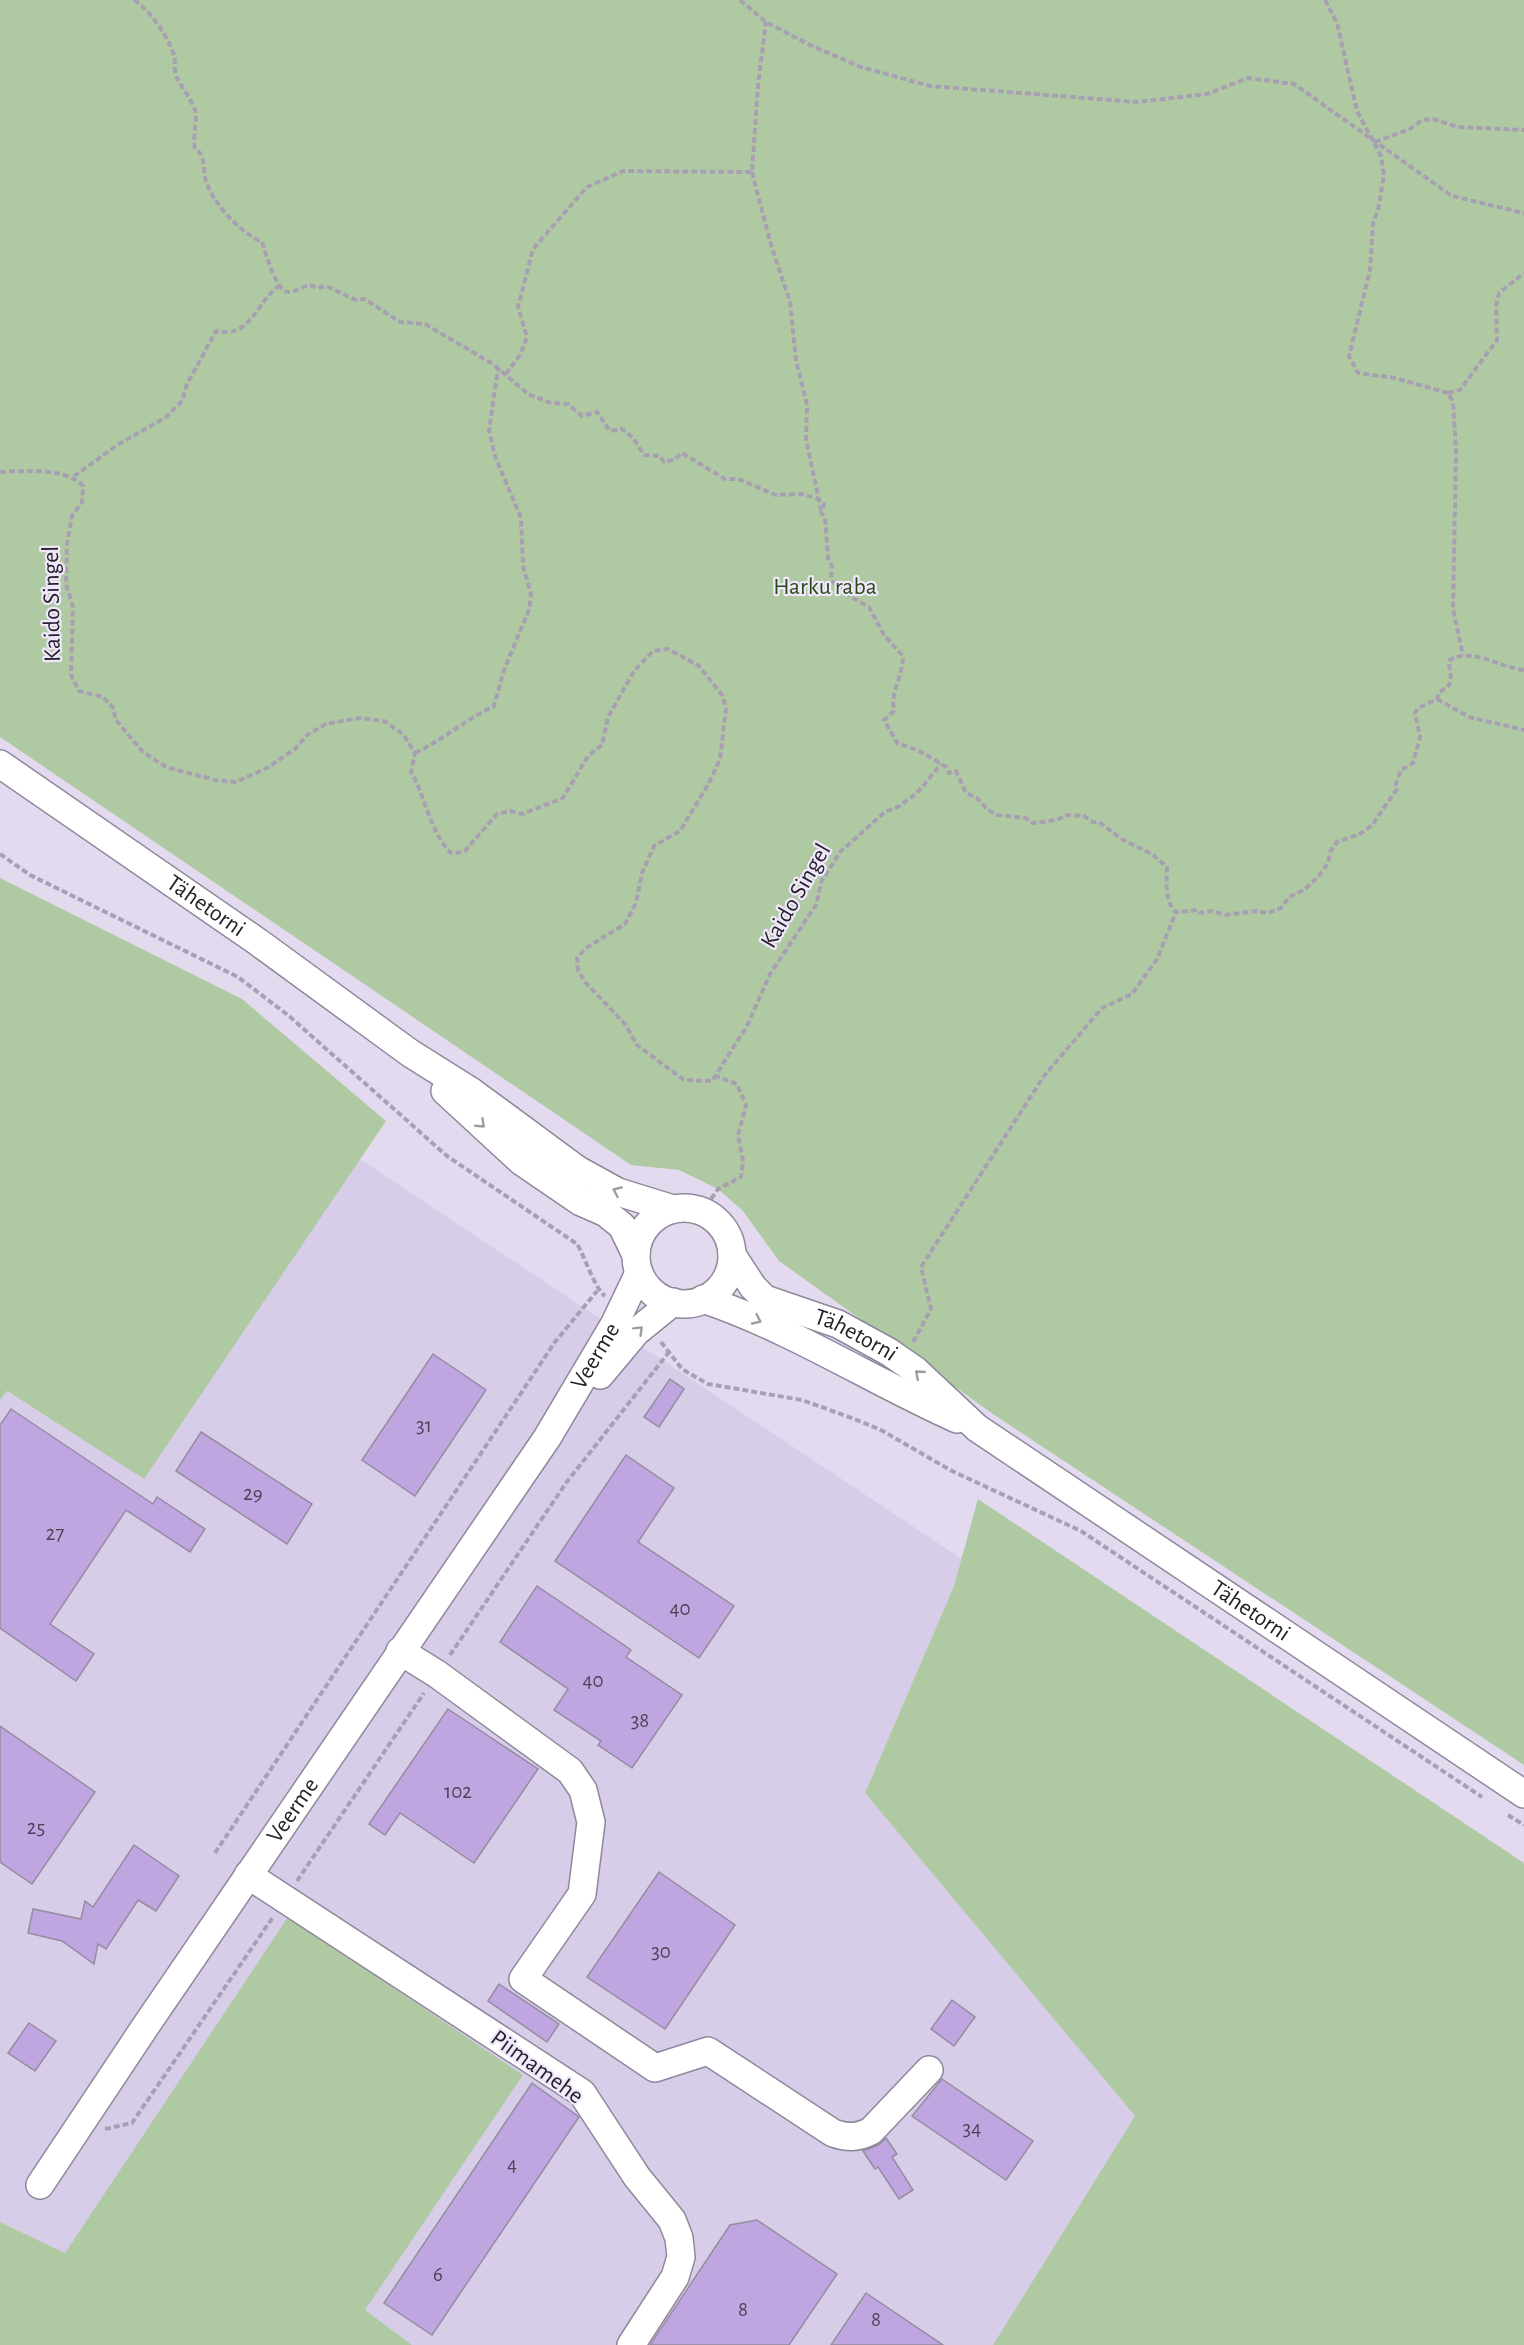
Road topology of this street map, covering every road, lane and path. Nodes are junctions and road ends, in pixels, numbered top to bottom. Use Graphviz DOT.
graph roads {
  1 [pos="134,0"];
  2 [pos="740,0"];
  3 [pos="1325,0"];
  4 [pos="766,22"];
  5 [pos="1524,130"];
  6 [pos="1374,142"];
  7 [pos="752,172"];
  8 [pos="1524,213"];
  9 [pos="1524,273"];
  10 [pos="279,286"];
  11 [pos="498,369"];
  12 [pos="507,375"];
  13 [pos="1448,393"];
  14 [pos="0,471"];
  15 [pos="74,476"];
  16 [pos="819,499"];
  17 [pos="1463,655"];
  18 [pos="1524,670"];
  19 [pos="1437,699"];
  20 [pos="1524,730"];
  21 [pos="415,753"];
  22 [pos="941,764"];
  23 [pos="0,765"];
  24 [pos="1176,912"];
  25 [pos="410,1053"];
  26 [pos="716,1076"];
  27 [pos="711,1199"];
  28 [pos="673,1209"];
  29 [pos="732,1255"];
  30 [pos="638,1264"];
  31 [pos="597,1291"];
  32 [pos="703,1299"];
  33 [pos="673,1302"];
  34 [pos="912,1344"];
  35 [pos="669,1352"];
  36 [pos="977,1428"];
  37 [pos="547,1438"];
  38 [pos="400,1651"];
  39 [pos="437,1674"];
  40 [pos="1524,1794"];
  41 [pos="215,1852"];
  42 [pos="248,1875"];
  43 [pos="285,1899"];
  44 [pos="929,2070"];
  45 [pos="70,2138"];
  46 [pos="40,2185"];
  47 [pos="631,2345"];
  1 -- 10 [label="path"];
  2 -- 4 [label="path"];
  3 -- 6 [label="path"];
  4 -- 6 [label="path"];
  4 -- 7 [label="path"];
  5 -- 6 [label="path"];
  6 -- 8 [label="path"];
  6 -- 13 [label="path"];
  7 -- 12 [label="path"];
  7 -- 16 [label="path"];
  9 -- 13 [label="path"];
  10 -- 11 [label="path"];
  10 -- 15 [label="path"];
  11 -- 12 [label="path"];
  11 -- 21 [label="path"];
  12 -- 16 [label="path"];
  13 -- 17 [label="path"];
  14 -- 15 [label="path"];
  15 -- 21 [label="path, Kaido Singel"];
  16 -- 22 [label="path"];
  17 -- 18 [label="path"];
  17 -- 19 [label="path"];
  19 -- 20 [label="path"];
  19 -- 24 [label="path"];
  21 -- 26 [label="path"];
  22 -- 24 [label="path"];
  22 -- 26 [label="path, Kaido Singel"];
  23 -- 25 [label="street, Tähetorni"];
  24 -- 34 [label="path"];
  28 -- 25 [label="street, Tähetorni, one-way"];
  25 -- 30 [label="street, Tähetorni, one-way"];
  26 -- 27 [label="path"];
  28 -- 29 [label="street"];
  28 -- 30 [label="street"];
  29 -- 32 [label="street"];
  36 -- 29 [label="street, Tähetorni, one-way"];
  30 -- 33 [label="street"];
  30 -- 37 [label="street, Veerme"];
  31 -- 41 [label="path"];
  32 -- 33 [label="street"];
  32 -- 36 [label="street, Tähetorni, one-way"];
  37 -- 33 [label="street, Veerme, one-way"];
  35 -- 39 [label="path"];
  36 -- 40 [label="street, Tähetorni"];
  37 -- 38 [label="street, Veerme"];
  38 -- 39 [label="street"];
  38 -- 42 [label="street, Veerme"];
  39 -- 43 [label="path"];
  39 -- 44 [label="street"];
  42 -- 43 [label="street, Piimamehe"];
  42 -- 45 [label="street, Veerme"];
  43 -- 45 [label="path"];
  43 -- 47 [label="street, Piimamehe"];
  45 -- 46 [label="street, Veerme"];
}
